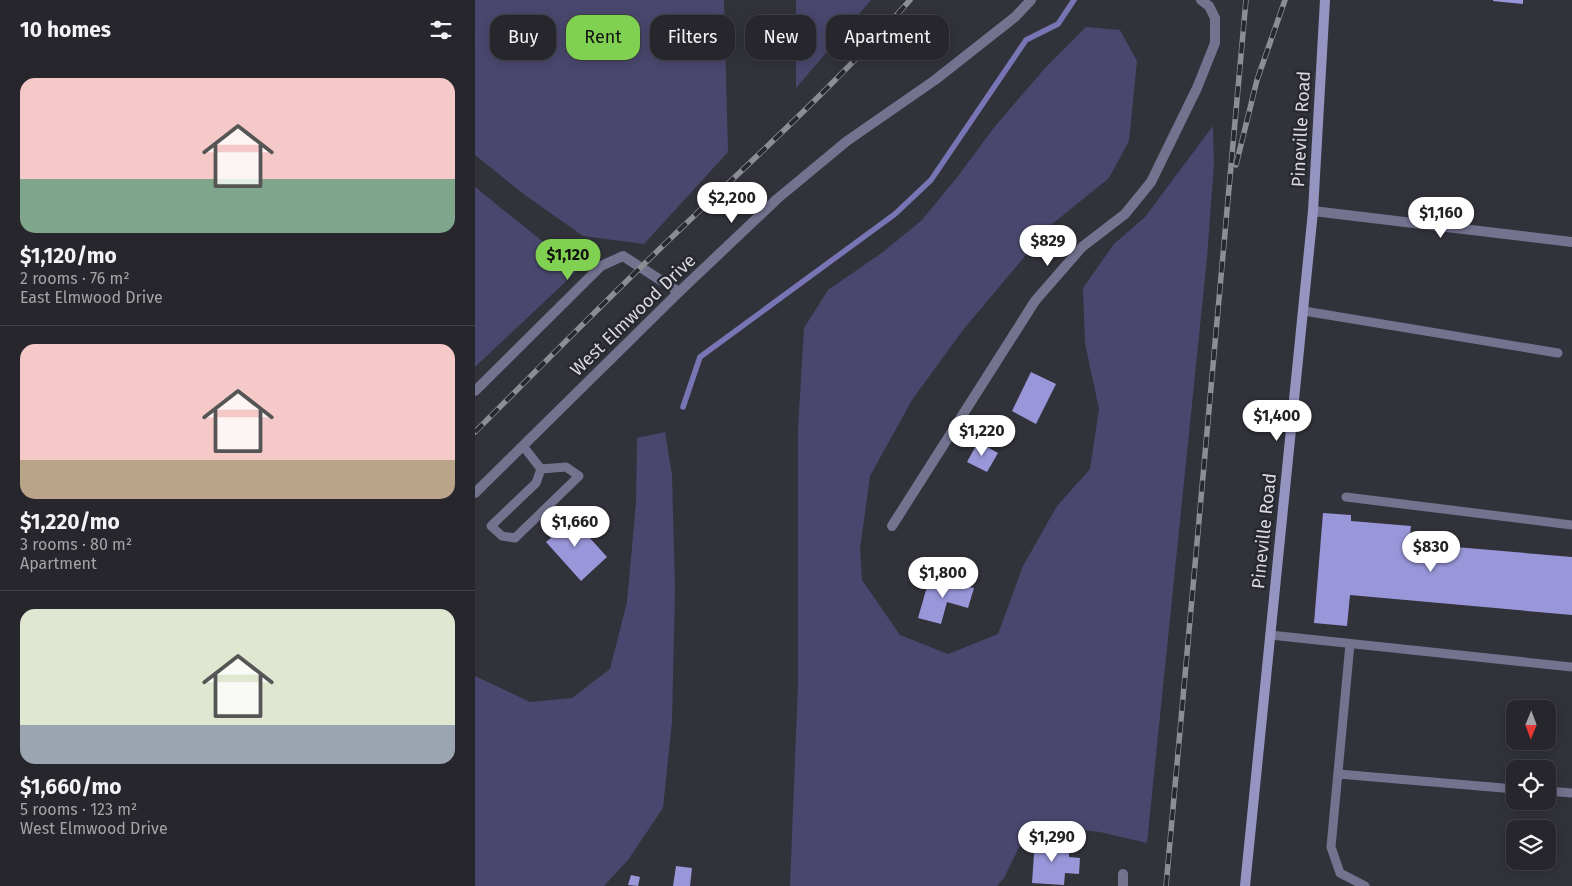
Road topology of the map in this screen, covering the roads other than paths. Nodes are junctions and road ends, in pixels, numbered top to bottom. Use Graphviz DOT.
graph roads {
  1 [pos="1031,0"];
  2 [pos="1201,0"];
  3 [pos="1325,0"];
  4 [pos="1313,211"];
  5 [pos="1572,242"];
  6 [pos="679,292"];
  7 [pos="1303,311"];
  8 [pos="1558,353"];
  9 [pos="475,390"];
  10 [pos="523,446"];
  11 [pos="541,469"];
  12 [pos="475,493"];
  13 [pos="1346,497"];
  14 [pos="1572,525"];
  15 [pos="892,526"];
  16 [pos="1270,635"];
  17 [pos="1350,644"];
  18 [pos="1572,667"];
  19 [pos="1338,774"];
  20 [pos="1506,787"];
  21 [pos="1556,792"];
  22 [pos="1572,793"];
  23 [pos="1123,874"];
  24 [pos="1123,886"];
  25 [pos="1245,886"];
  26 [pos="1365,886"];
  1 -- 6 [label="street, West Elmwood Drive"];
  2 -- 15 [label="street"];
  3 -- 4 [label="main road, Pineville Road"];
  4 -- 5 [label="street"];
  4 -- 7 [label="main road, Pineville Road"];
  6 -- 9 [label="street"];
  6 -- 10 [label="street, West Elmwood Drive"];
  7 -- 8 [label="lane"];
  7 -- 16 [label="main road, Pineville Road"];
  10 -- 11 [label="lane"];
  10 -- 12 [label="street, West Elmwood Drive"];
  11 -- 11 [label="lane"];
  13 -- 14 [label="lane"];
  16 -- 17 [label="lane"];
  16 -- 25 [label="main road, Pineville Road"];
  17 -- 18 [label="lane"];
  17 -- 19 [label="lane"];
  19 -- 20 [label="lane"];
  19 -- 26 [label="lane"];
  21 -- 22 [label="lane"];
  23 -- 24 [label="street"];
}
